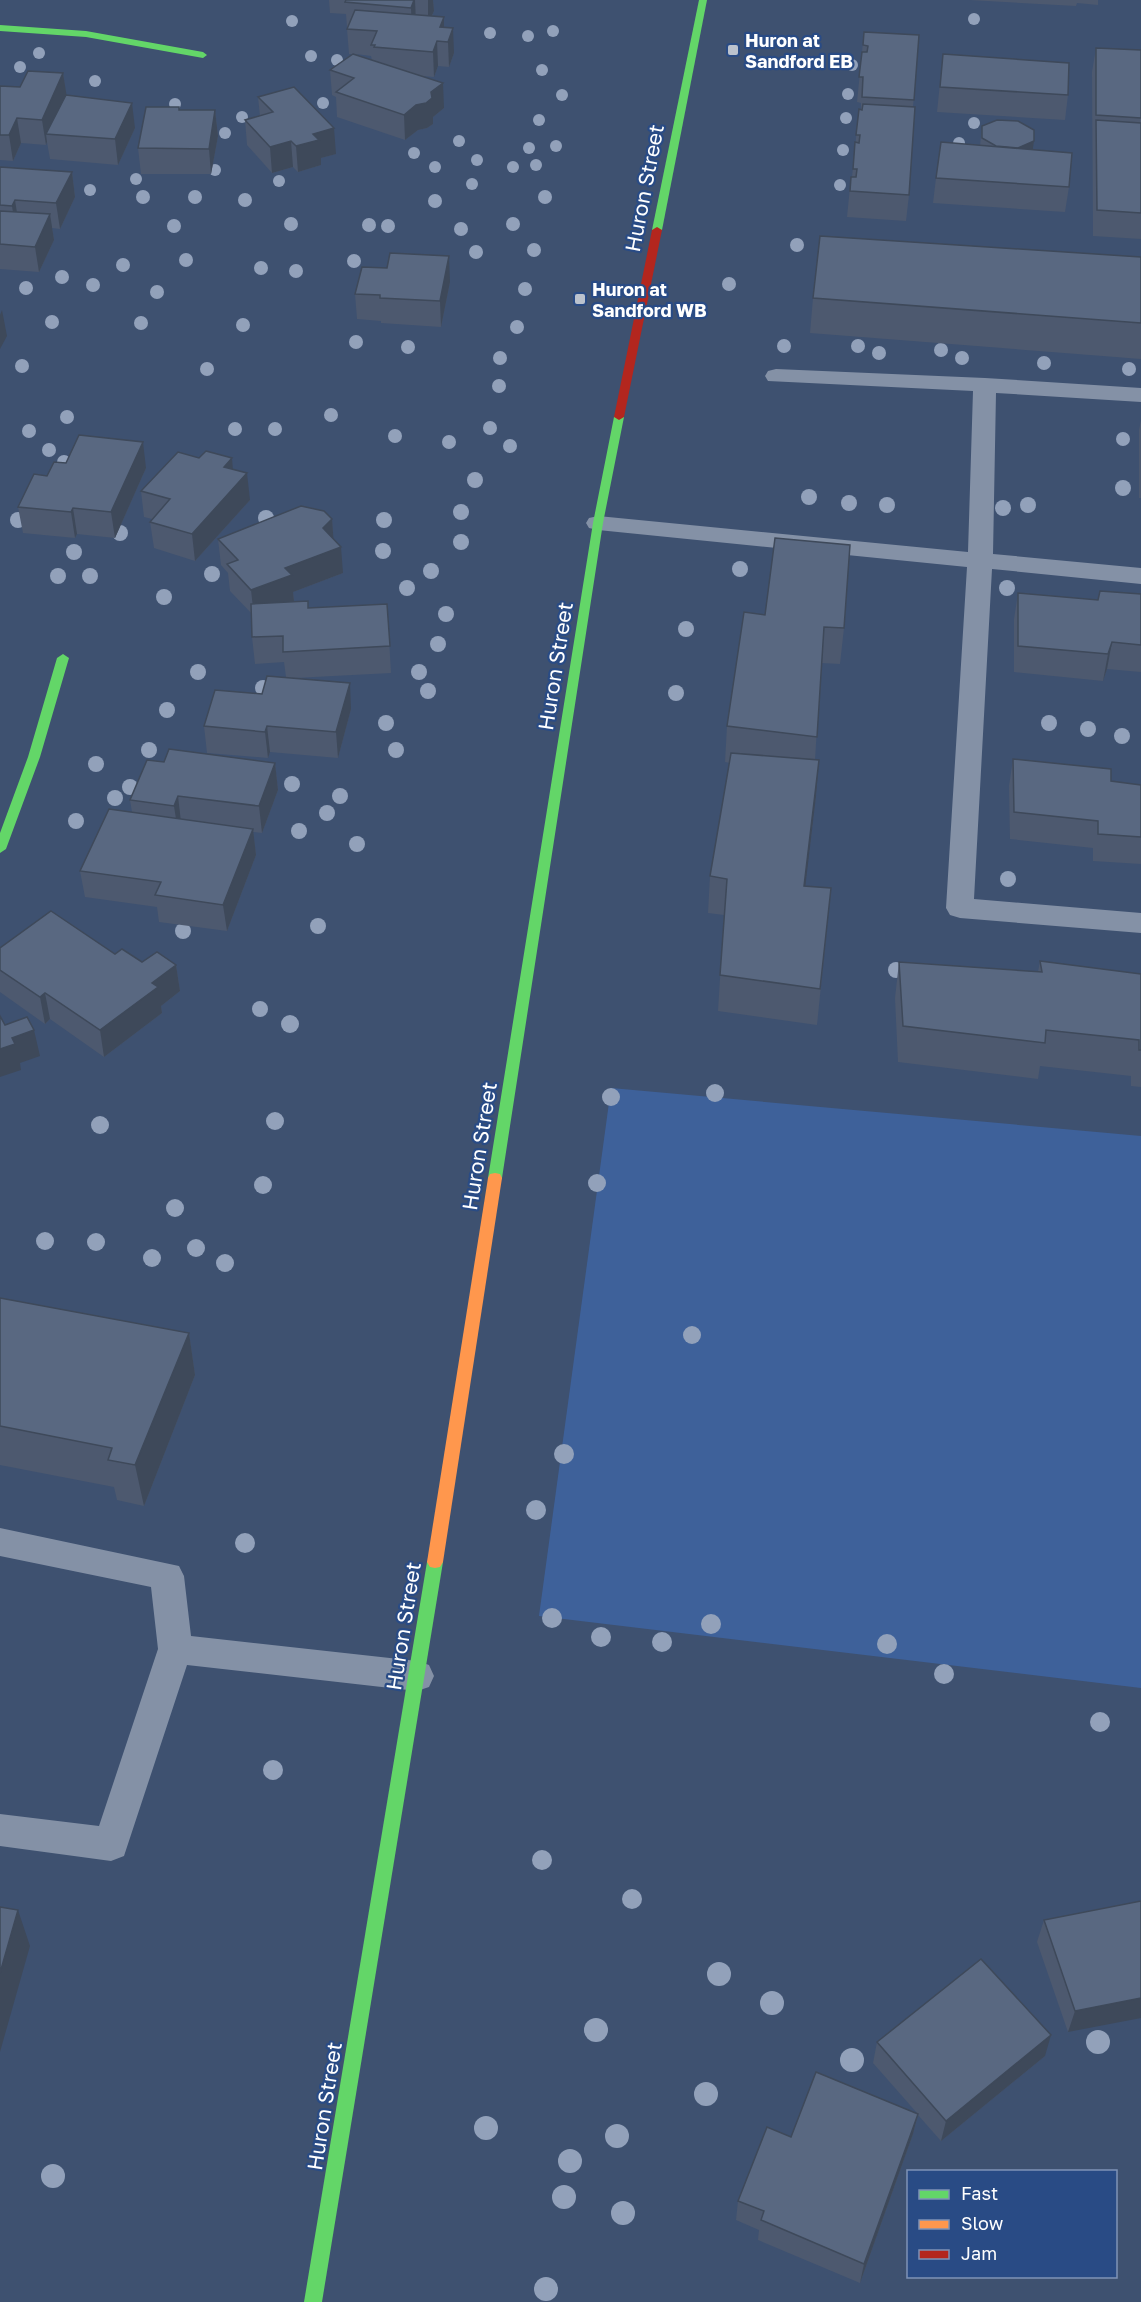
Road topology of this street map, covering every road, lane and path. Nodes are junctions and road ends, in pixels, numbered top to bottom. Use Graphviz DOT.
graph roads {
  1 [pos="703,0"];
  2 [pos="0,28"];
  3 [pos="203,55"];
  4 [pos="776,376"];
  5 [pos="986,385"];
  6 [pos="1141,395"];
  7 [pos="598,523"];
  8 [pos="980,562"];
  9 [pos="1141,576"];
  10 [pos="63,658"];
  11 [pos="0,849"];
  12 [pos="1141,923"];
  13 [pos="0,1542"];
  14 [pos="175,1649"];
  15 [pos="417,1676"];
  16 [pos="0,1830"];
  17 [pos="313,2302"];
  1 -- 7 [label="main road, Huron Street"];
  2 -- 3 [label="main road"];
  4 -- 5 [label="lane"];
  5 -- 6 [label="lane"];
  5 -- 8 [label="lane"];
  7 -- 8 [label="lane"];
  7 -- 15 [label="main road, Huron Street"];
  8 -- 9 [label="lane"];
  8 -- 12 [label="lane"];
  10 -- 11 [label="main road"];
  13 -- 14 [label="lane"];
  14 -- 15 [label="lane"];
  14 -- 16 [label="lane"];
  15 -- 17 [label="main road, Huron Street"];
}
